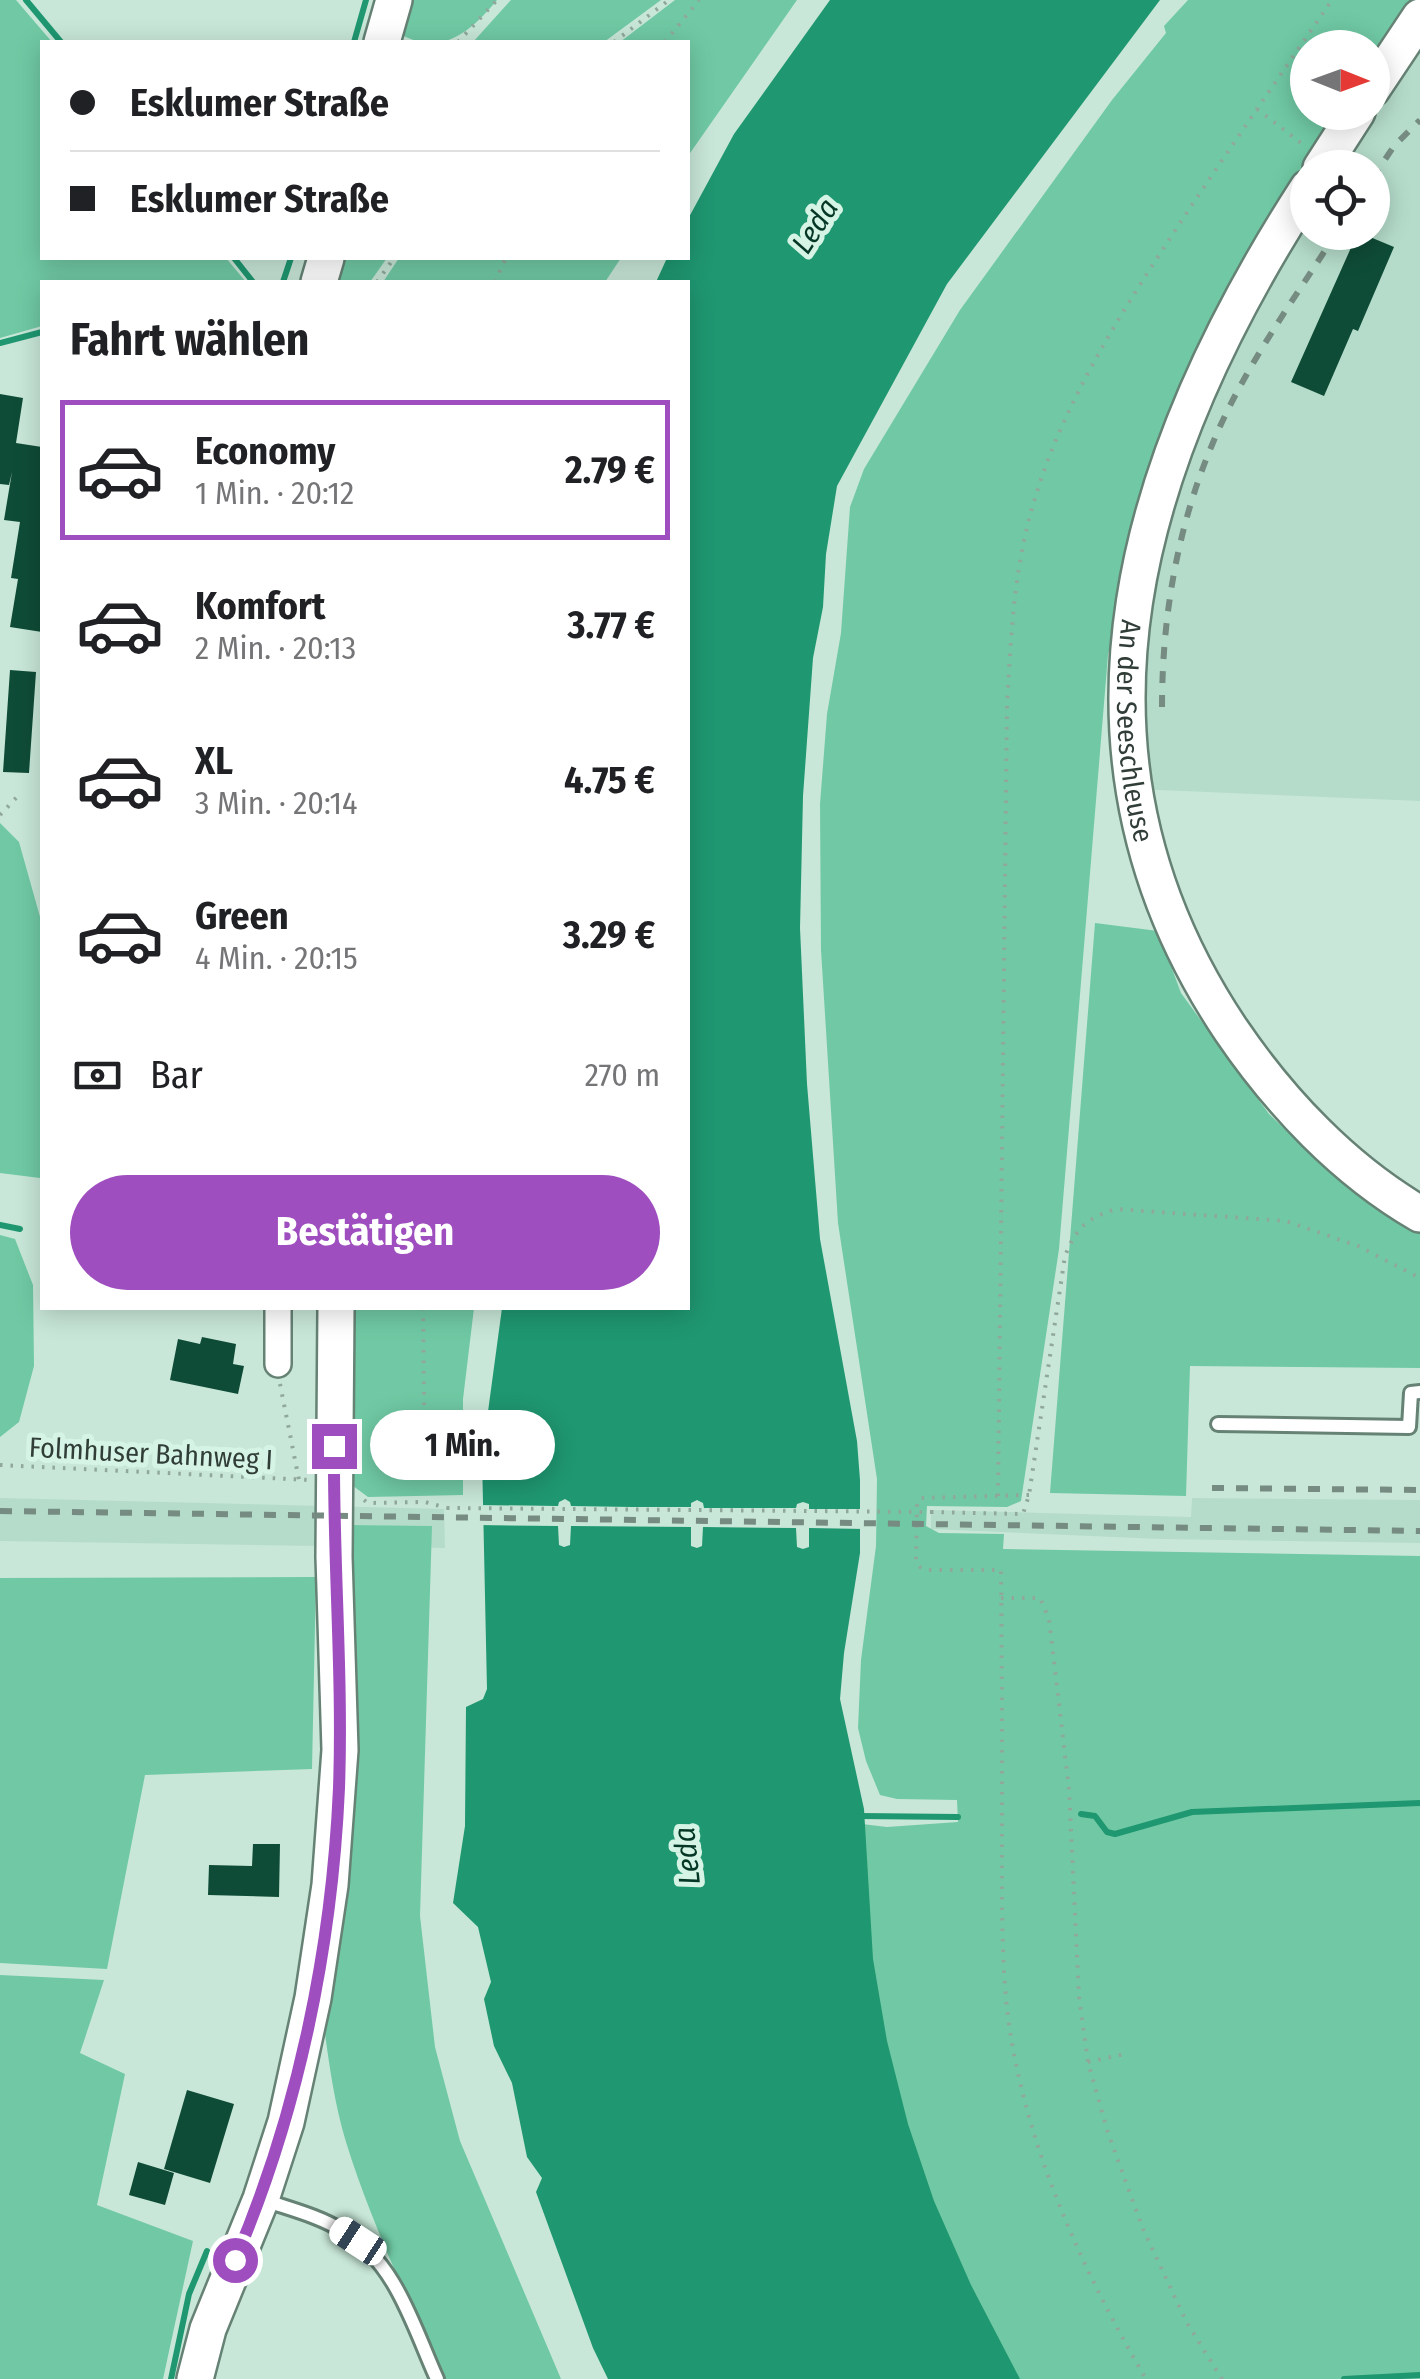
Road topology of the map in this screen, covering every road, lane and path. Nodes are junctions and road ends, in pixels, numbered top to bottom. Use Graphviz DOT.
graph roads {
  1 [pos="394,0"];
  2 [pos="497,0"];
  3 [pos="670,0"];
  4 [pos="699,0"];
  5 [pos="1332,0"];
  6 [pos="1420,17"];
  7 [pos="383,40"];
  8 [pos="460,40"];
  9 [pos="617,40"];
  10 [pos="668,40"];
  11 [pos="1390,62"];
  12 [pos="1257,109"];
  13 [pos="1342,130"];
  14 [pos="1305,150"];
  15 [pos="1325,150"];
  16 [pos="1290,219"];
  17 [pos="17,797"];
  18 [pos="0,815"];
  19 [pos="1420,1214"];
  20 [pos="1420,1278"];
  21 [pos="278,1310"];
  22 [pos="336,1310"];
  23 [pos="423,1310"];
  24 [pos="278,1364"];
  25 [pos="1420,1392"];
  26 [pos="1218,1424"];
  27 [pos="0,1465"];
  28 [pos="425,1479"];
  29 [pos="998,1496"];
  30 [pos="1030,1496"];
  31 [pos="368,1503"];
  32 [pos="1001,1598"];
  33 [pos="1129,2053"];
  34 [pos="1088,2062"];
  35 [pos="261,2199"];
  36 [pos="195,2379"];
  37 [pos="437,2379"];
  38 [pos="1146,2379"];
  39 [pos="1222,2379"];
  1 -- 7 [label="street"];
  2 -- 8 [label="path"];
  3 -- 9 [label="path"];
  4 -- 10 [label="path"];
  5 -- 12 [label="path"];
  6 -- 11 [label="street"];
  12 -- 14 [label="path"];
  12 -- 29 [label="path"];
  13 -- 15 [label="street"];
  16 -- 19 [label="street, An der Seeschleuse"];
  17 -- 18 [label="path"];
  20 -- 30 [label="path"];
  21 -- 24 [label="street"];
  22 -- 35 [label="street"];
  23 -- 28 [label="path"];
  24 -- 27 [label="path, Folmhuser Bahnweg I"];
  25 -- 26 [label="lane"];
  29 -- 30 [label="path"];
  29 -- 32 [label="path"];
  30 -- 31 [label="path, bridge"];
  32 -- 34 [label="path"];
  32 -- 38 [label="path"];
  33 -- 34 [label="path"];
  34 -- 39 [label="path"];
  35 -- 36 [label="street"];
  35 -- 37 [label="lane"];
}
